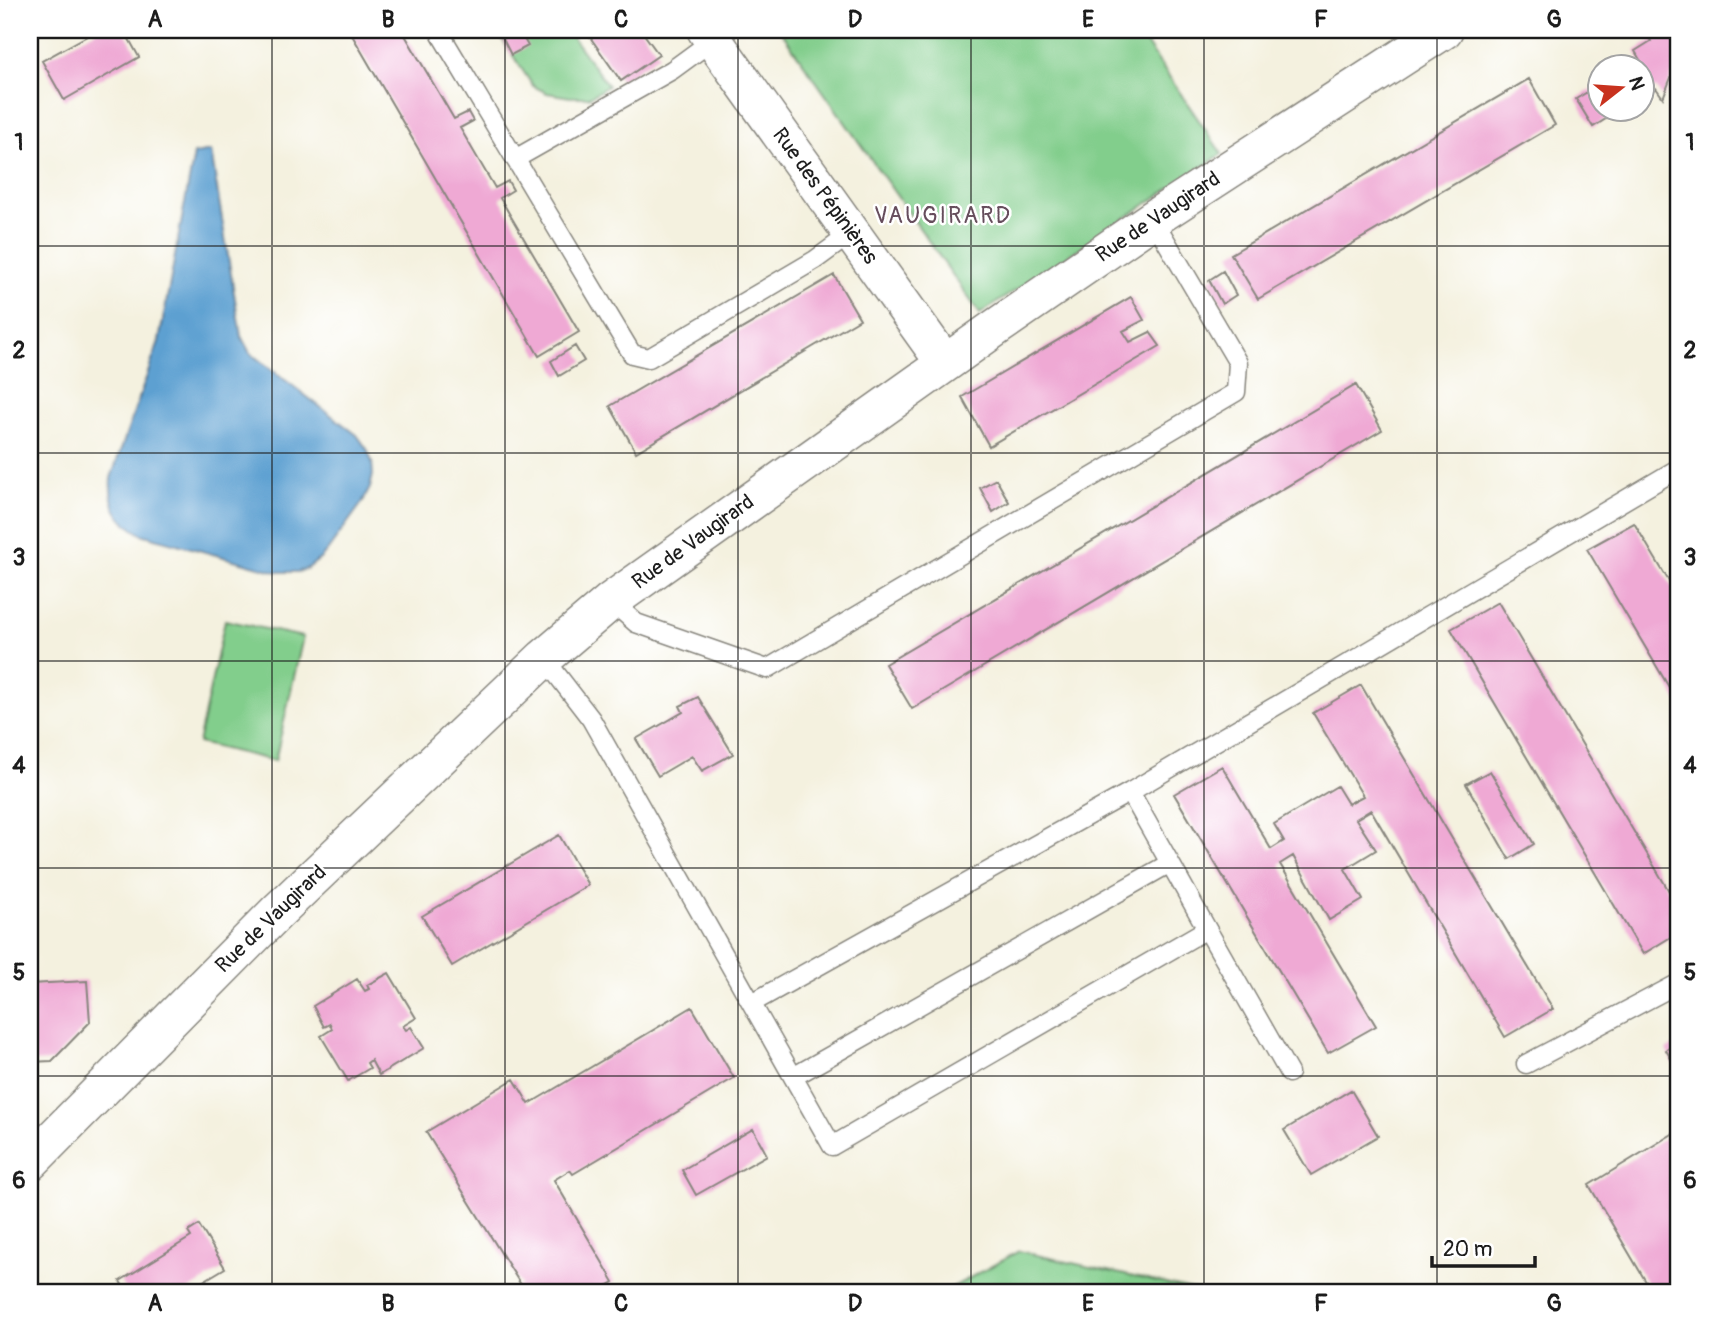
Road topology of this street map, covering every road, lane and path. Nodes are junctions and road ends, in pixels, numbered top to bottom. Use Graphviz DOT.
graph roads {
  1 [pos="438,30"];
  2 [pos="1444,30"];
  3 [pos="710,35"];
  4 [pos="515,159"];
  5 [pos="1153,219"];
  6 [pos="852,233"];
  7 [pos="944,362"];
  8 [pos="1679,469"];
  9 [pos="611,601"];
  10 [pos="544,658"];
  11 [pos="1130,792"];
  12 [pos="1170,863"];
  13 [pos="1207,929"];
  14 [pos="1679,983"];
  15 [pos="752,1003"];
  16 [pos="1526,1064"];
  17 [pos="1289,1073"];
  18 [pos="793,1077"];
  19 [pos="30,1162"];
  1 -- 4 [label="lane"];
  2 -- 5 [label="street, Rue de Vaugirard"];
  3 -- 4 [label="lane"];
  3 -- 6 [label="street, Rue des Pépinières"];
  4 -- 6 [label="lane"];
  5 -- 7 [label="street, Rue de Vaugirard"];
  5 -- 9 [label="lane"];
  6 -- 7 [label="street, Rue des Pépinières"];
  7 -- 9 [label="street, Rue de Vaugirard"];
  8 -- 11 [label="lane"];
  9 -- 10 [label="street, Rue de Vaugirard"];
  10 -- 15 [label="lane"];
  10 -- 19 [label="street, Rue de Vaugirard"];
  11 -- 12 [label="lane"];
  11 -- 15 [label="lane"];
  12 -- 13 [label="lane"];
  12 -- 18 [label="lane"];
  13 -- 17 [label="lane"];
  13 -- 18 [label="lane"];
  14 -- 16 [label="lane"];
  15 -- 18 [label="lane"];
}
